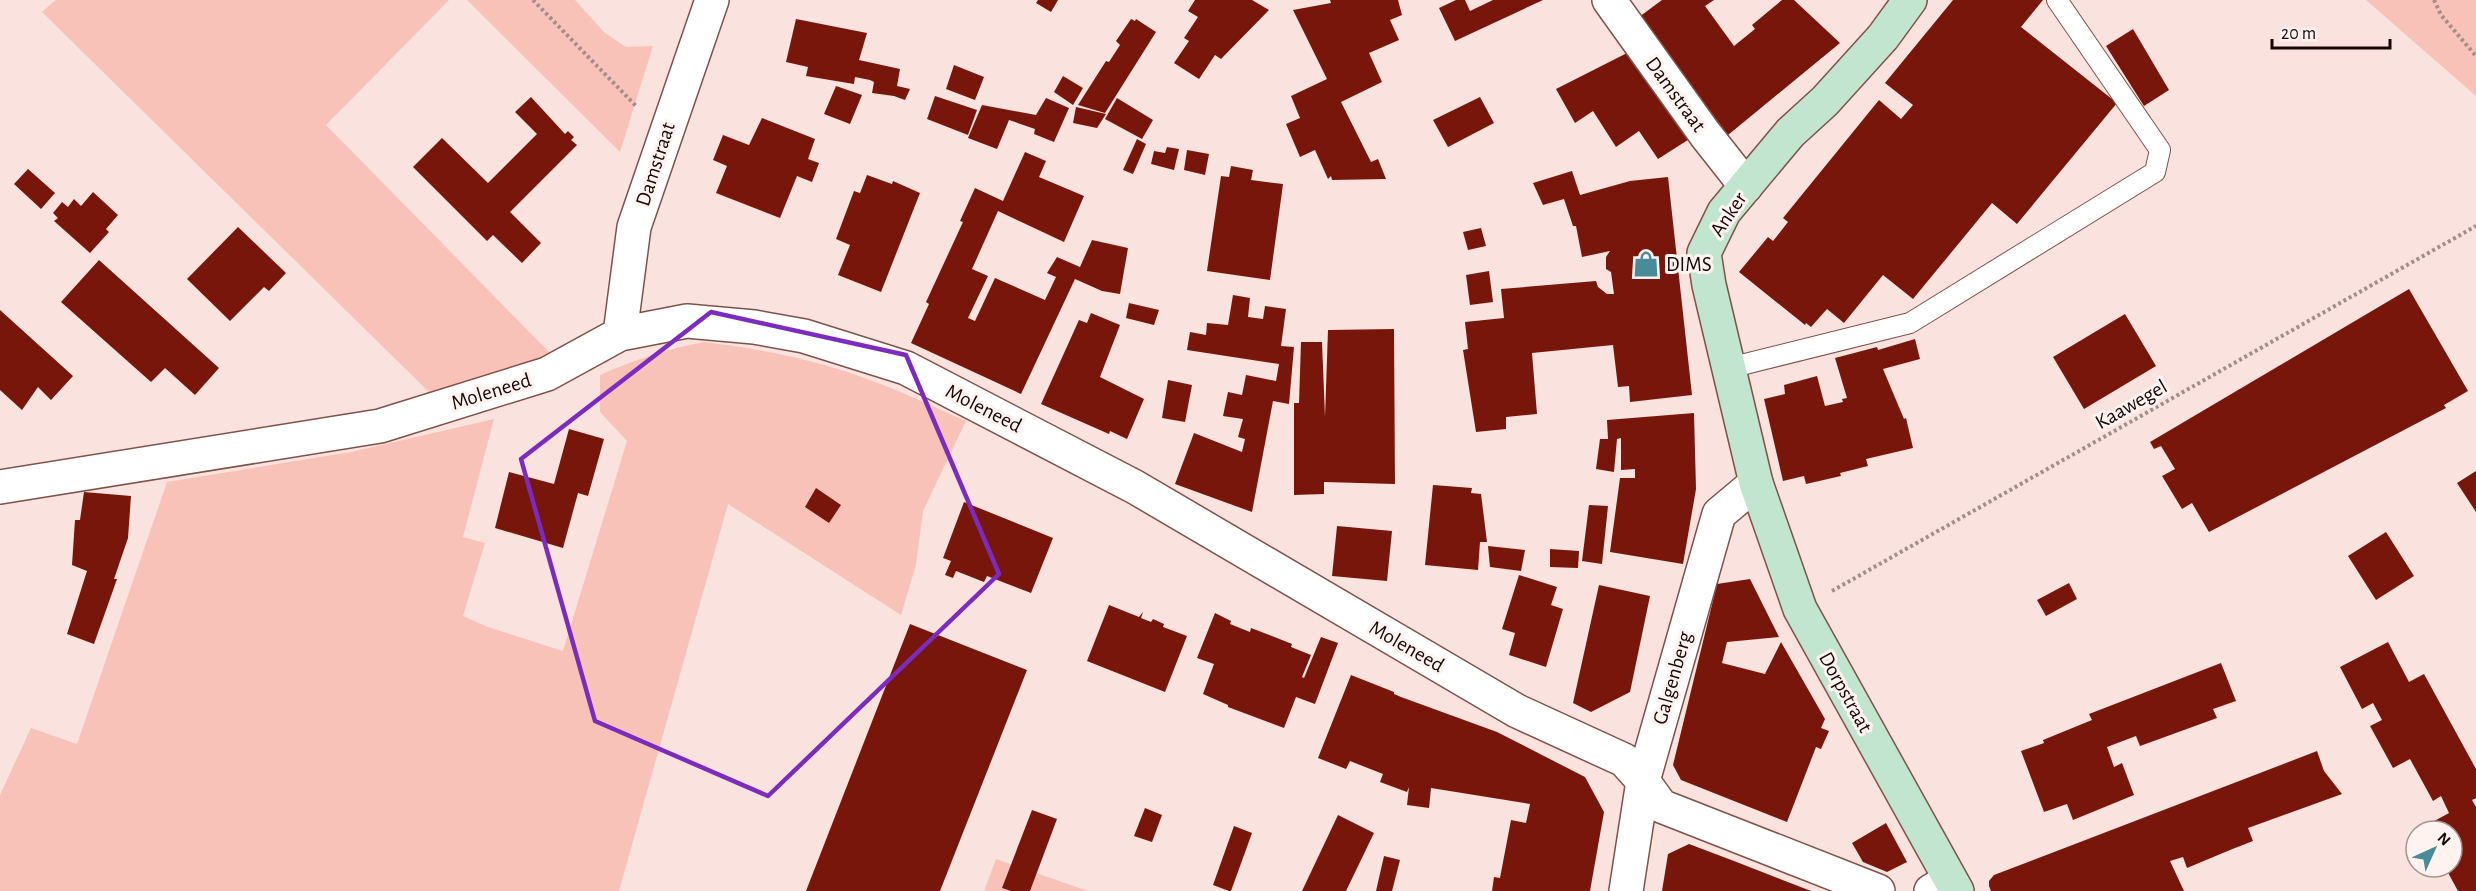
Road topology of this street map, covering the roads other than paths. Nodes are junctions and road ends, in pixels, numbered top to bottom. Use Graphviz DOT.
graph roads {
  1 [pos="712,0"];
  2 [pos="1609,0"];
  3 [pos="1910,0"];
  4 [pos="2057,0"];
  5 [pos="1746,186"];
  6 [pos="620,334"];
  7 [pos="1729,368"];
  8 [pos="1756,483"];
  9 [pos="0,487"];
  10 [pos="1642,781"];
  11 [pos="1946,887"];
  12 [pos="1626,891"];
  13 [pos="1878,891"];
  1 -- 6 [label="street, Damstraat"];
  2 -- 5 [label="street, Damstraat"];
  3 -- 5 [label="street, Anker"];
  4 -- 7 [label="lane"];
  5 -- 7 [label="street, Anker"];
  6 -- 9 [label="street, Moleneed"];
  6 -- 10 [label="street, Moleneed"];
  7 -- 8 [label="street, Anker"];
  8 -- 10 [label="street, Galgenberg"];
  8 -- 11 [label="street, Dorpstraat"];
  10 -- 12 [label="street, Galgenberg"];
  10 -- 13 [label="street, Moleneed"];
}
